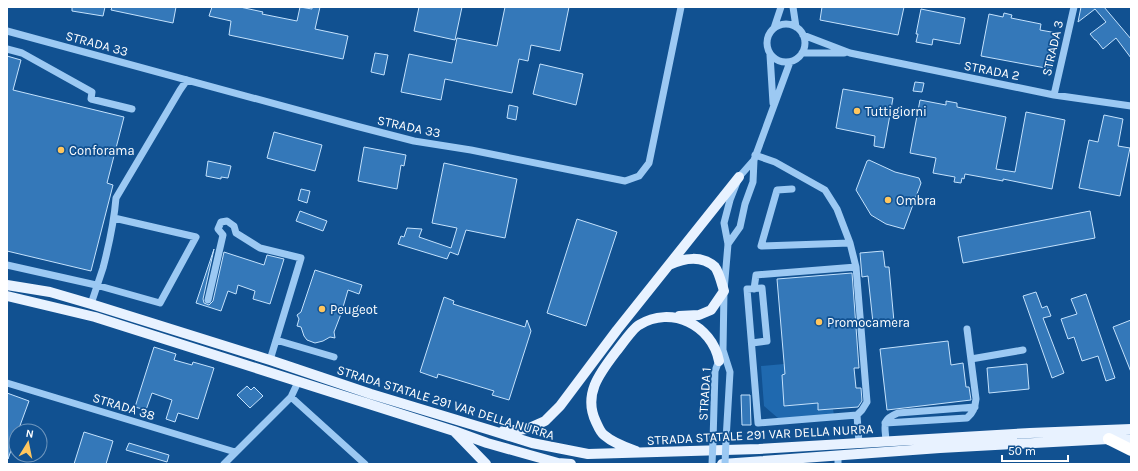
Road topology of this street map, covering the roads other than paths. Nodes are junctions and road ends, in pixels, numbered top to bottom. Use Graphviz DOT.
graph roads {
  1 [pos="681,7"];
  2 [pos="781,7"];
  3 [pos="793,7"];
  4 [pos="1074,7"];
  5 [pos="796,27"];
  6 [pos="774,28"];
  7 [pos="7,31"];
  8 [pos="803,35"];
  9 [pos="7,49"];
  10 [pos="802,53"];
  11 [pos="850,53"];
  12 [pos="770,55"];
  13 [pos="790,62"];
  14 [pos="187,80"];
  15 [pos="1054,95"];
  16 [pos="773,106"];
  17 [pos="1131,106"];
  18 [pos="132,109"];
  19 [pos="755,157"];
  20 [pos="739,177"];
  21 [pos="792,189"];
  22 [pos="114,218"];
  23 [pos="850,243"];
  24 [pos="728,244"];
  25 [pos="7,265"];
  26 [pos="668,265"];
  27 [pos="856,267"];
  28 [pos="7,284"];
  29 [pos="96,285"];
  30 [pos="754,289"];
  31 [pos="724,292"];
  32 [pos="7,296"];
  33 [pos="208,300"];
  34 [pos="91,304"];
  35 [pos="673,316"];
  36 [pos="967,329"];
  37 [pos="276,340"];
  38 [pos="752,343"];
  39 [pos="723,350"];
  40 [pos="1023,350"];
  41 [pos="334,357"];
  42 [pos="971,359"];
  43 [pos="270,360"];
  44 [pos="719,361"];
  45 [pos="298,382"];
  46 [pos="7,383"];
  47 [pos="291,397"];
  48 [pos="857,415"];
  49 [pos="1131,429"];
  50 [pos="490,430"];
  51 [pos="454,431"];
  52 [pos="1109,439"];
  53 [pos="1131,439"];
  54 [pos="886,441"];
  55 [pos="859,443"];
  56 [pos="1131,450"];
  57 [pos="235,452"];
  58 [pos="642,453"];
  59 [pos="838,460"];
  60 [pos="224,464"];
  61 [pos="365,464"];
  62 [pos="486,464"];
  63 [pos="571,464"];
  64 [pos="712,464"];
  65 [pos="724,464"];
  1 -- 14 [label="street, STRADA 33"];
  2 -- 6 [label="street"];
  3 -- 5 [label="street"];
  4 -- 15 [label="street, STRADA 3"];
  5 -- 6 [label="street"];
  5 -- 8 [label="street"];
  6 -- 12 [label="street"];
  7 -- 14 [label="street, STRADA 33"];
  8 -- 10 [label="street"];
  8 -- 11 [label="street, STRADA 2"];
  9 -- 18 [label="street"];
  10 -- 11 [label="street, STRADA 2"];
  10 -- 13 [label="street"];
  11 -- 15 [label="street, STRADA 2"];
  12 -- 13 [label="street"];
  12 -- 16 [label="street, STRADA 1"];
  13 -- 16 [label="street, STRADA 1"];
  14 -- 22 [label="street"];
  15 -- 17 [label="street, STRADA 2"];
  16 -- 19 [label="street, STRADA 1"];
  19 -- 20 [label="street, STRADA 1"];
  19 -- 23 [label="street"];
  19 -- 24 [label="street, STRADA 1"];
  20 -- 24 [label="street, STRADA 1"];
  20 -- 26 [label="main road"];
  21 -- 23 [label="street"];
  22 -- 29 [label="street"];
  22 -- 29 [label="street"];
  23 -- 27 [label="street"];
  24 -- 31 [label="street, STRADA 1"];
  25 -- 29 [label="street"];
  26 -- 31 [label="main road"];
  26 -- 50 [label="main road"];
  27 -- 30 [label="street"];
  27 -- 48 [label="street"];
  28 -- 34 [label="main road, STRADA STATALE 291 VAR DELLA NURRA"];
  29 -- 34 [label="street"];
  30 -- 38 [label="street"];
  30 -- 38 [label="street"];
  31 -- 35 [label="main road"];
  31 -- 39 [label="street, STRADA 1"];
  32 -- 45 [label="main road, STRADA STATALE 291 VAR DELLA NURRA"];
  33 -- 37 [label="street"];
  34 -- 43 [label="main road, STRADA STATALE 291 VAR DELLA NURRA"];
  35 -- 44 [label="main road"];
  35 -- 58 [label="main road"];
  36 -- 42 [label="street"];
  37 -- 41 [label="street"];
  37 -- 43 [label="street"];
  38 -- 48 [label="street"];
  39 -- 44 [label="street, STRADA 1"];
  39 -- 65 [label="street, STRADA 1, bridge"];
  40 -- 42 [label="street"];
  42 -- 54 [label="street"];
  43 -- 50 [label="main road, STRADA STATALE 291 VAR DELLA NURRA"];
  44 -- 64 [label="street, STRADA 1, bridge"];
  45 -- 47 [label="street"];
  45 -- 51 [label="main road, STRADA STATALE 291 VAR DELLA NURRA"];
  46 -- 57 [label="street, STRADA 38"];
  47 -- 57 [label="street"];
  47 -- 61 [label="street"];
  48 -- 55 [label="street"];
  49 -- 54 [label="main road, STRADA STATALE 291 VAR DELLA NURRA"];
  50 -- 58 [label="main road, STRADA STATALE 291 VAR DELLA NURRA"];
  51 -- 62 [label="main road"];
  51 -- 63 [label="main road, STRADA STATALE 291 VAR DELLA NURRA"];
  52 -- 53 [label="main road, STRADA STATALE 291 VAR DELLA NURRA"];
  52 -- 56 [label="highway"];
  52 -- 59 [label="main road, STRADA STATALE 291 VAR DELLA NURRA"];
  54 -- 55 [label="main road, STRADA STATALE 291 VAR DELLA NURRA"];
  55 -- 58 [label="main road, STRADA STATALE 291 VAR DELLA NURRA"];
  57 -- 60 [label="street"];
  59 -- 65 [label="main road, STRADA STATALE 291 VAR DELLA NURRA"];
}
